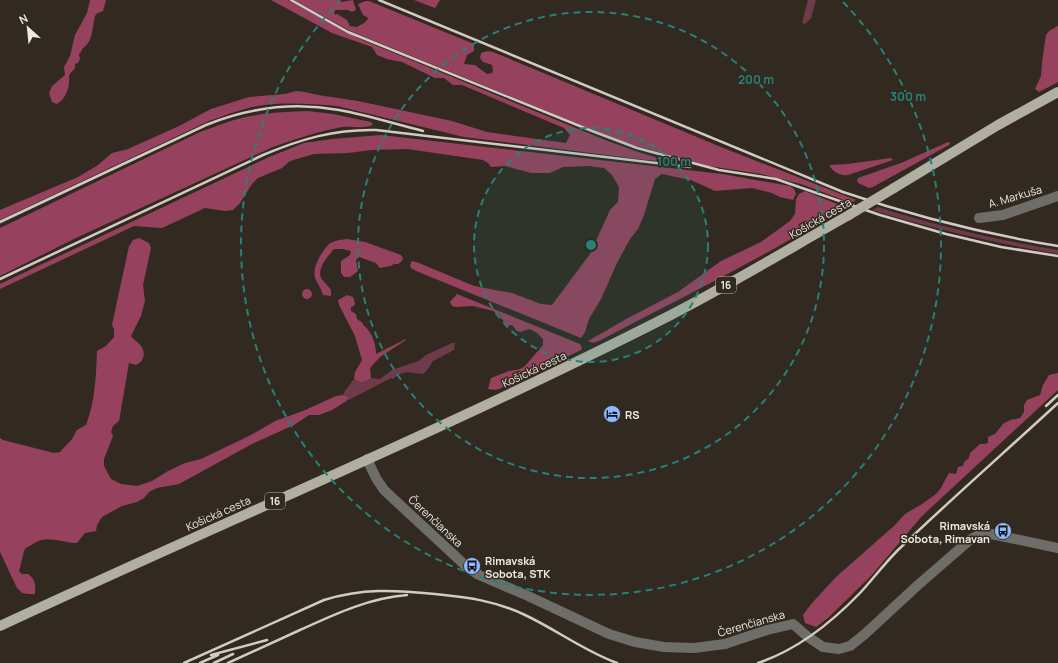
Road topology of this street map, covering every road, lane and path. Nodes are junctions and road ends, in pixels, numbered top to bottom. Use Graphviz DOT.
graph roads {
  1 [pos="1058,92"];
  2 [pos="1058,196"];
  3 [pos="979,218"];
  4 [pos="367,459"];
  5 [pos="1058,548"];
  6 [pos="0,626"];
  1 -- 4 [label="main road, Košická cesta / 16, bridge"];
  2 -- 3 [label="street, A. Markuša"];
  4 -- 5 [label="street, Čerenčianska"];
  4 -- 6 [label="main road, Košická cesta / 16"];
}
